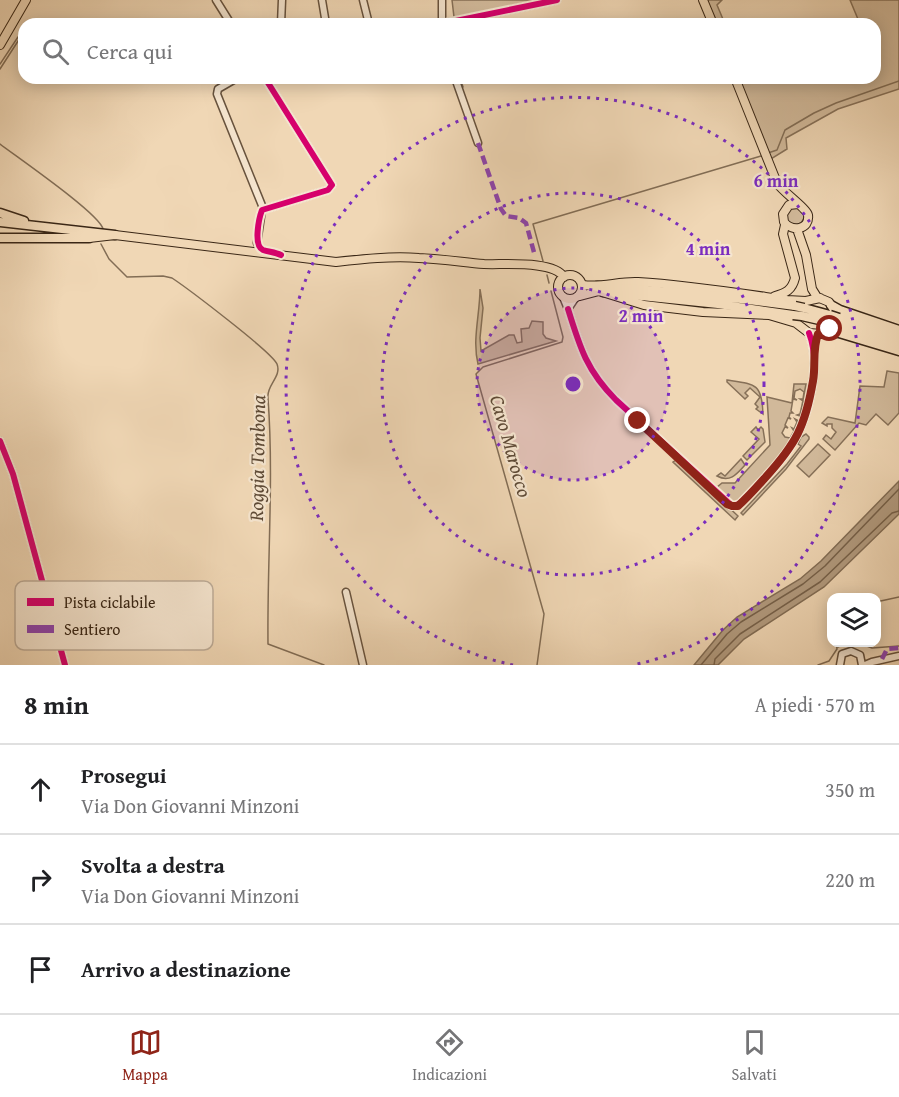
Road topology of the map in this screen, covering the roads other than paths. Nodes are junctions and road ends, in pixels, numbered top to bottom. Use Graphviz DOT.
graph roads {
  1 [pos="26,0"];
  2 [pos="216,0"];
  3 [pos="282,0"];
  4 [pos="322,0"];
  5 [pos="363,0"];
  6 [pos="442,0"];
  7 [pos="557,0"];
  8 [pos="703,0"];
  9 [pos="442,11"];
  10 [pos="227,18"];
  11 [pos="281,18"];
  12 [pos="325,18"];
  13 [pos="368,18"];
  14 [pos="442,18"];
  15 [pos="450,18"];
  16 [pos="471,18"];
  17 [pos="710,18"];
  18 [pos="0,45"];
  19 [pos="227,84"];
  20 [pos="269,84"];
  21 [pos="457,84"];
  22 [pos="737,84"];
  23 [pos="478,142"];
  24 [pos="783,192"];
  25 [pos="798,204"];
  26 [pos="787,207"];
  27 [pos="263,208"];
  28 [pos="0,213"];
  29 [pos="0,222"];
  30 [pos="785,225"];
  31 [pos="0,228"];
  32 [pos="796,229"];
  33 [pos="101,234"];
  34 [pos="116,235"];
  35 [pos="0,238"];
  36 [pos="89,238"];
  37 [pos="257,243"];
  38 [pos="222,248"];
  39 [pos="281,255"];
  40 [pos="564,277"];
  41 [pos="583,285"];
  42 [pos="811,286"];
  43 [pos="598,289"];
  44 [pos="563,297"];
  45 [pos="768,297"];
  46 [pos="577,298"];
  47 [pos="821,298"];
  48 [pos="831,305"];
  49 [pos="568,309"];
  50 [pos="801,310"];
  51 [pos="830,324"];
  52 [pos="899,330"];
  53 [pos="809,333"];
  54 [pos="899,338"];
  55 [pos="899,344"];
  56 [pos="814,349"];
  57 [pos="899,351"];
  58 [pos="0,441"];
  59 [pos="42,581"];
  60 [pos="346,592"];
  61 [pos="61,650"];
  62 [pos="858,653"];
  63 [pos="899,656"];
  64 [pos="882,659"];
  65 [pos="840,662"];
  66 [pos="65,665"];
  67 [pos="363,665"];
  68 [pos="833,665"];
  69 [pos="864,665"];
  1 -- 18 [label="main road"];
  2 -- 10 [label="street"];
  3 -- 11 [label="street"];
  4 -- 12 [label="street"];
  5 -- 13 [label="street"];
  6 -- 9 [label="street"];
  7 -- 16 [label="street"];
  8 -- 17 [label="main road"];
  9 -- 14 [label="street"];
  9 -- 15 [label="street"];
  19 -- 27 [label="street"];
  20 -- 27 [label="street"];
  21 -- 23 [label="street"];
  22 -- 24 [label="main road"];
  24 -- 25 [label="main road"];
  24 -- 26 [label="main road"];
  25 -- 26 [label="main road"];
  25 -- 32 [label="main road"];
  26 -- 30 [label="main road"];
  27 -- 37 [label="street"];
  28 -- 33 [label="highway"];
  29 -- 33 [label="highway"];
  30 -- 32 [label="main road"];
  30 -- 45 [label="main road"];
  31 -- 36 [label="highway"];
  32 -- 42 [label="main road"];
  33 -- 34 [label="highway"];
  34 -- 36 [label="main road"];
  34 -- 38 [label="main road"];
  35 -- 36 [label="highway"];
  37 -- 38 [label="street"];
  37 -- 39 [label="street"];
  38 -- 39 [label="main road"];
  39 -- 40 [label="main road"];
  40 -- 41 [label="main road"];
  40 -- 44 [label="main road"];
  41 -- 43 [label="main road"];
  41 -- 46 [label="main road"];
  42 -- 47 [label="main road"];
  42 -- 50 [label="main road"];
  43 -- 45 [label="main road"];
  43 -- 46 [label="main road"];
  43 -- 50 [label="highway"];
  43 -- 50 [label="main road"];
  44 -- 46 [label="main road"];
  44 -- 49 [label="street"];
  45 -- 50 [label="main road"];
  46 -- 49 [label="street"];
  47 -- 48 [label="main road"];
  47 -- 50 [label="main road"];
  48 -- 51 [label="main road"];
  48 -- 52 [label="highway"];
  49 -- 56 [label="street"];
  50 -- 51 [label="highway"];
  50 -- 53 [label="main road"];
  51 -- 53 [label="main road"];
  51 -- 54 [label="highway"];
  51 -- 55 [label="highway"];
  51 -- 56 [label="street"];
  51 -- 57 [label="highway"];
  53 -- 56 [label="street"];
  58 -- 59 [label="street"];
  60 -- 67 [label="street"];
  61 -- 66 [label="street"];
  62 -- 64 [label="street"];
  62 -- 65 [label="street"];
  62 -- 69 [label="street"];
  63 -- 64 [label="street"];
  64 -- 69 [label="street"];
  65 -- 68 [label="street"];
}
